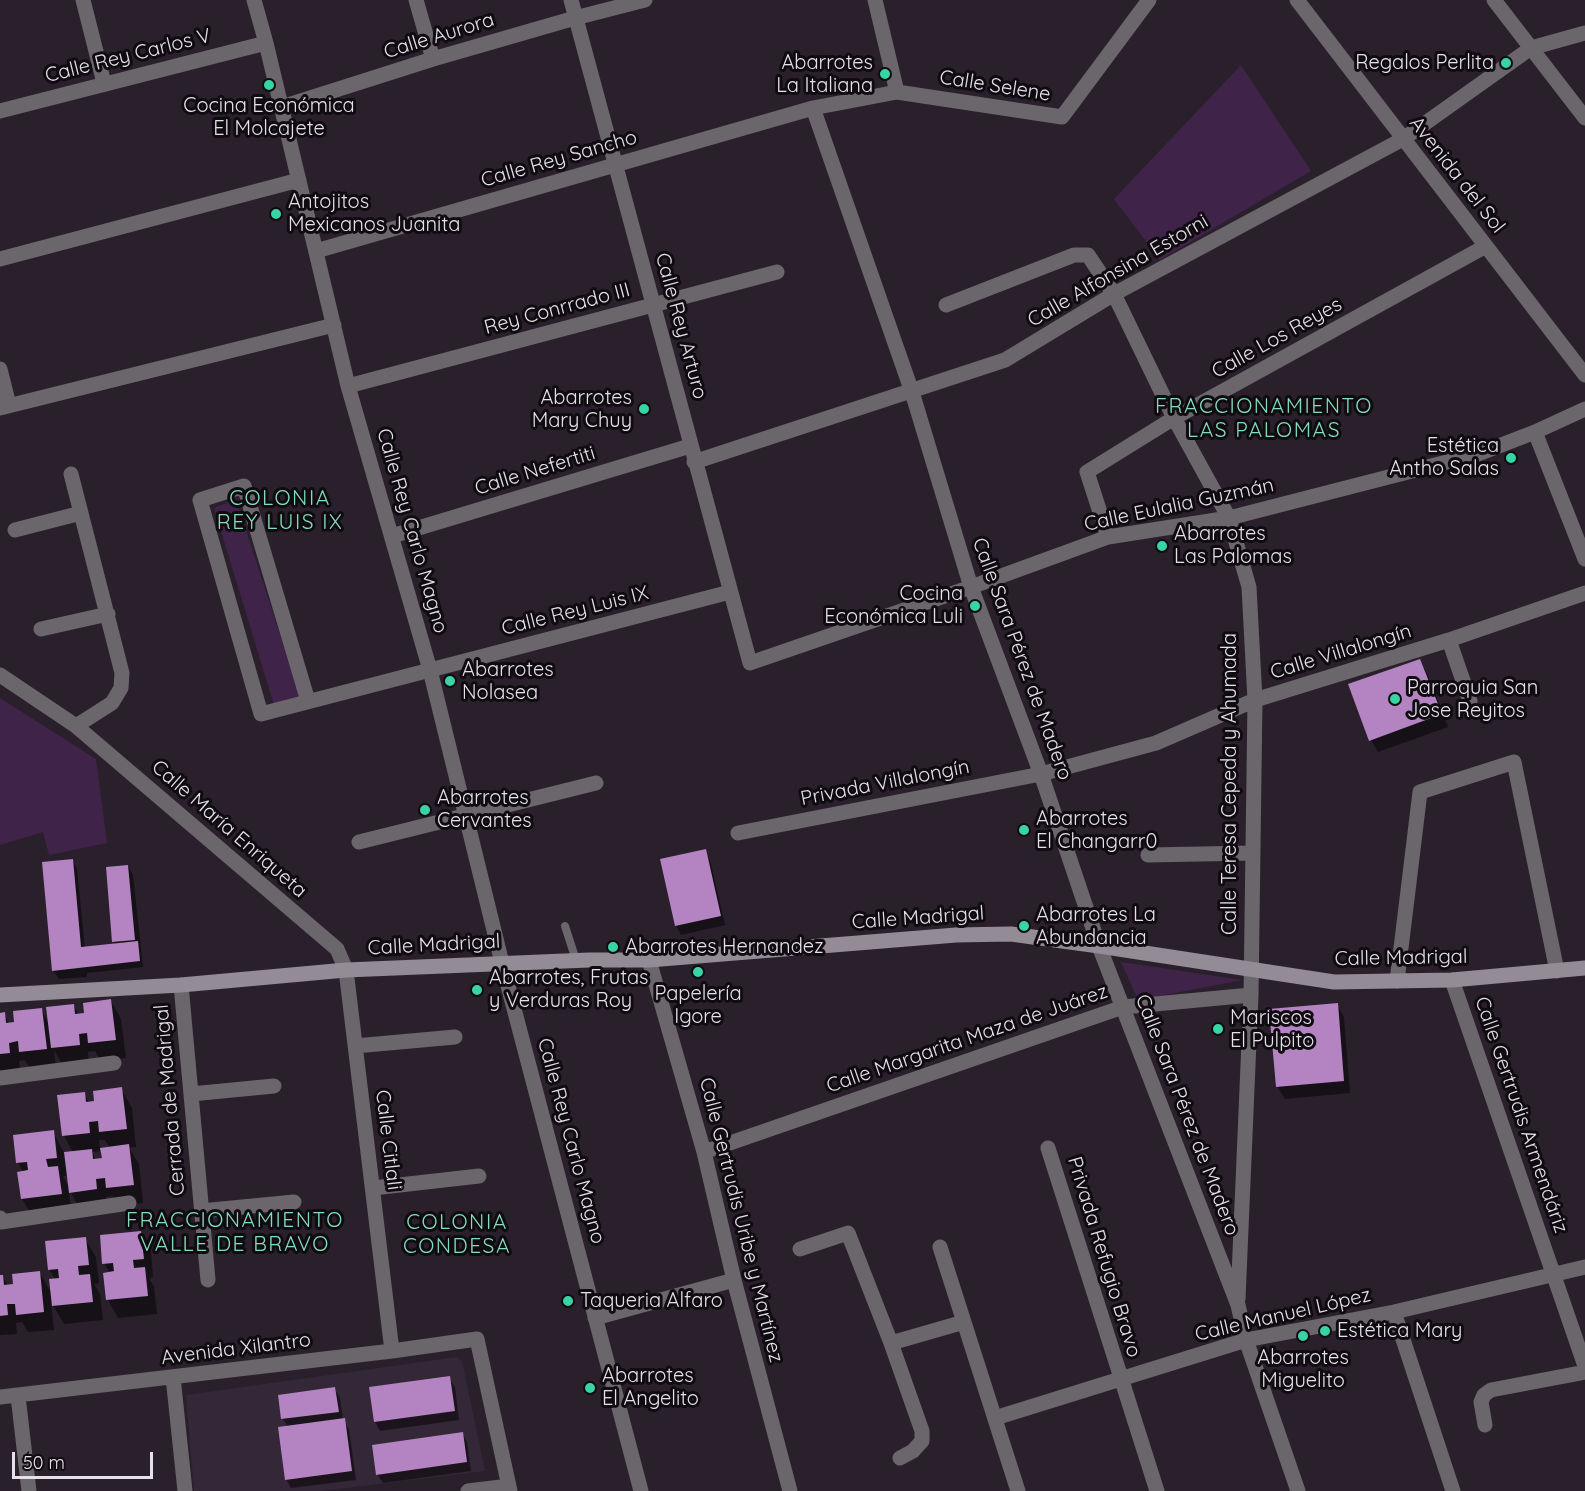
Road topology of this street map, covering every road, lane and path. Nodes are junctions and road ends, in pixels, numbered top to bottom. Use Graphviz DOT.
graph roads {
  1 [pos="83,0"];
  2 [pos="254,0"];
  3 [pos="416,0"];
  4 [pos="571,0"];
  5 [pos="645,0"];
  6 [pos="875,0"];
  7 [pos="1149,0"];
  8 [pos="1297,0"];
  9 [pos="1494,0"];
  10 [pos="575,18"];
  11 [pos="1585,33"];
  12 [pos="266,43"];
  13 [pos="1531,48"];
  14 [pos="433,59"];
  15 [pos="104,83"];
  16 [pos="897,92"];
  17 [pos="282,107"];
  18 [pos="813,108"];
  19 [pos="0,111"];
  20 [pos="1585,118"];
  21 [pos="1403,139"];
  22 [pos="616,165"];
  23 [pos="299,180"];
  24 [pos="1486,246"];
  25 [pos="316,251"];
  26 [pos="0,260"];
  27 [pos="777,272"];
  28 [pos="1114,294"];
  29 [pos="655,304"];
  30 [pos="946,305"];
  31 [pos="334,325"];
  32 [pos="0,369"];
  33 [pos="1585,375"];
  34 [pos="348,386"];
  35 [pos="912,392"];
  36 [pos="5,407"];
  37 [pos="1585,409"];
  38 [pos="1174,418"];
  39 [pos="1535,432"];
  40 [pos="690,446"];
  41 [pos="694,462"];
  42 [pos="71,474"];
  43 [pos="81,513"];
  44 [pos="1229,518"];
  45 [pos="15,530"];
  46 [pos="392,536"];
  47 [pos="1108,537"];
  48 [pos="1585,559"];
  49 [pos="972,587"];
  50 [pos="730,592"];
  51 [pos="1585,594"];
  52 [pos="108,614"];
  53 [pos="41,629"];
  54 [pos="1449,640"];
  55 [pos="750,663"];
  56 [pos="430,669"];
  57 [pos="0,675"];
  58 [pos="1255,700"];
  59 [pos="1470,700"];
  60 [pos="309,701"];
  61 [pos="76,726"];
  62 [pos="1041,774"];
  63 [pos="596,783"];
  64 [pos="465,816"];
  65 [pos="738,833"];
  66 [pos="359,842"];
  67 [pos="1253,853"];
  68 [pos="1148,855"];
  69 [pos="565,926"];
  70 [pos="1099,946"];
  71 [pos="576,960"];
  72 [pos="649,960"];
  73 [pos="502,963"];
  74 [pos="1585,968"];
  75 [pos="1251,969"];
  76 [pos="346,970"];
  77 [pos="1557,971"];
  78 [pos="1452,980"];
  79 [pos="1397,981"];
  80 [pos="181,986"];
  81 [pos="0,995"];
  82 [pos="1251,995"];
  83 [pos="1123,1007"];
  84 [pos="455,1037"];
  85 [pos="355,1046"];
  86 [pos="114,1063"];
  87 [pos="0,1078"];
  88 [pos="274,1086"];
  89 [pos="191,1094"];
  90 [pos="1048,1148"];
  91 [pos="704,1152"];
  92 [pos="479,1176"];
  93 [pos="373,1188"];
  94 [pos="294,1202"];
  95 [pos="129,1203"];
  96 [pos="201,1211"];
  97 [pos="0,1218"];
  98 [pos="940,1247"];
  99 [pos="800,1249"];
  100 [pos="1585,1267"];
  101 [pos="1554,1274"];
  102 [pos="208,1280"];
  103 [pos="734,1280"];
  104 [pos="1238,1305"];
  105 [pos="1394,1312"];
  106 [pos="595,1318"];
  107 [pos="964,1322"];
  108 [pos="1246,1340"];
  109 [pos="891,1343"];
  110 [pos="392,1351"];
  111 [pos="1585,1366"];
  112 [pos="1585,1372"];
  113 [pos="173,1377"];
  114 [pos="1120,1379"];
  115 [pos="18,1396"];
  116 [pos="0,1397"];
  117 [pos="995,1418"];
  118 [pos="1485,1425"];
  119 [pos="900,1458"];
  120 [pos="509,1489"];
  121 [pos="30,1491"];
  122 [pos="185,1491"];
  123 [pos="468,1491"];
  124 [pos="641,1491"];
  125 [pos="790,1491"];
  126 [pos="1018,1491"];
  127 [pos="1157,1491"];
  128 [pos="1298,1491"];
  129 [pos="1453,1491"];
  1 -- 15 [label="street"];
  2 -- 12 [label="street, Calle Rey Carlo Magno"];
  3 -- 14 [label="street"];
  4 -- 10 [label="street, Calle Rey Arturo"];
  5 -- 10 [label="street, Calle Aurora"];
  6 -- 16 [label="street"];
  7 -- 16 [label="street, Calle Selene"];
  8 -- 21 [label="street, Avenida del Sol"];
  9 -- 13 [label="street"];
  10 -- 14 [label="street, Calle Aurora"];
  10 -- 22 [label="street, Calle Rey Arturo"];
  11 -- 13 [label="street, Calle Alfonsina Estorni"];
  12 -- 15 [label="street, Calle Rey Carlos V"];
  12 -- 17 [label="street, Calle Rey Carlo Magno"];
  13 -- 20 [label="street"];
  13 -- 21 [label="street, Calle Alfonsina Estorni"];
  14 -- 17 [label="street, Calle Aurora"];
  15 -- 19 [label="street, Calle Rey Carlos V"];
  16 -- 18 [label="street, Calle Selene"];
  17 -- 23 [label="street, Calle Rey Carlo Magno"];
  18 -- 22 [label="street, Calle Rey Sancho"];
  18 -- 35 [label="street, Calle Sara Pérez de Madero"];
  21 -- 24 [label="street, Avenida del Sol"];
  21 -- 28 [label="street, Calle Alfonsina Estorni"];
  22 -- 25 [label="street, Calle Rey Sancho"];
  22 -- 29 [label="street, Calle Rey Arturo"];
  23 -- 25 [label="street, Calle Rey Carlo Magno"];
  23 -- 26 [label="street"];
  24 -- 33 [label="street, Avenida del Sol"];
  24 -- 38 [label="street, Calle Los Reyes"];
  25 -- 31 [label="street, Calle Rey Carlo Magno"];
  27 -- 29 [label="street, Rey Conrrado III"];
  28 -- 30 [label="street, Calle Teresa Cepeda y Ahumada"];
  28 -- 35 [label="street, Calle Alfonsina Estorni"];
  28 -- 38 [label="street, Calle Teresa Cepeda y Ahumada"];
  29 -- 34 [label="street, Rey Conrrado III"];
  29 -- 40 [label="street, Calle Rey Arturo"];
  31 -- 34 [label="street, Calle Rey Carlo Magno"];
  31 -- 36 [label="street"];
  32 -- 36 [label="street"];
  34 -- 46 [label="street, Calle Rey Carlo Magno"];
  35 -- 41 [label="street, Calle Alfonsina Estorni"];
  35 -- 49 [label="street, Calle Sara Pérez de Madero"];
  37 -- 39 [label="street, Calle Eulalia Guzmán"];
  38 -- 44 [label="street, Calle Teresa Cepeda y Ahumada"];
  38 -- 47 [label="street, Calle Los Reyes"];
  39 -- 44 [label="street, Calle Eulalia Guzmán"];
  39 -- 48 [label="street"];
  40 -- 41 [label="street, Calle Rey Arturo"];
  40 -- 46 [label="street, Calle Nefertiti"];
  41 -- 50 [label="street, Calle Rey Arturo"];
  42 -- 43 [label="street"];
  43 -- 45 [label="street"];
  43 -- 52 [label="street"];
  44 -- 47 [label="street, Calle Eulalia Guzmán"];
  44 -- 58 [label="street, Calle Teresa Cepeda y Ahumada"];
  46 -- 56 [label="street, Calle Rey Carlo Magno"];
  47 -- 49 [label="street, Calle Eulalia Guzmán"];
  49 -- 55 [label="street, Calle Eulalia Guzmán"];
  49 -- 62 [label="street, Calle Sara Pérez de Madero"];
  50 -- 55 [label="street, Calle Rey Arturo"];
  50 -- 56 [label="street, Calle Rey Luis IX"];
  51 -- 54 [label="street, Calle Villalongín"];
  52 -- 53 [label="street"];
  52 -- 61 [label="street"];
  54 -- 58 [label="street, Calle Villalongín"];
  54 -- 59 [label="street"];
  56 -- 60 [label="street, Calle Rey Luis IX"];
  56 -- 64 [label="street, Calle Rey Carlo Magno"];
  57 -- 61 [label="street, Calle María Enriqueta"];
  58 -- 62 [label="street, Calle Villalongín"];
  58 -- 67 [label="street, Calle Teresa Cepeda y Ahumada"];
  60 -- 60 [label="street, Calle Rey Luis IX"];
  61 -- 76 [label="street, Calle María Enriqueta"];
  62 -- 65 [label="street, Privada Villalongín"];
  62 -- 70 [label="street, Calle Sara Pérez de Madero"];
  63 -- 64 [label="street"];
  64 -- 66 [label="street"];
  64 -- 73 [label="street, Calle Rey Carlo Magno"];
  67 -- 68 [label="street"];
  67 -- 75 [label="street, Calle Teresa Cepeda y Ahumada"];
  69 -- 71 [label="lane"];
  70 -- 72 [label="street, Calle Madrigal"];
  70 -- 75 [label="street, Calle Madrigal"];
  70 -- 83 [label="street, Calle Sara Pérez de Madero"];
  71 -- 72 [label="street, Calle Madrigal"];
  71 -- 73 [label="street, Calle Madrigal"];
  72 -- 91 [label="street, Calle Gertrudis Uribe y Martínez"];
  73 -- 76 [label="street, Calle Madrigal"];
  73 -- 106 [label="street, Calle Rey Carlo Magno"];
  74 -- 77 [label="street, Calle Madrigal"];
  75 -- 79 [label="street, Calle Madrigal"];
  75 -- 82 [label="street, Calle Teresa Cepeda y Ahumada"];
  76 -- 80 [label="street, Calle Madrigal"];
  76 -- 85 [label="street, Calle Citlali"];
  77 -- 78 [label="street, Calle Madrigal"];
  77 -- 79 [label="street"];
  78 -- 79 [label="street, Calle Madrigal"];
  78 -- 101 [label="street, Calle Gertrudis Armendáriz"];
  80 -- 81 [label="street, Calle Madrigal"];
  80 -- 89 [label="street, Cerrada de Madrigal"];
  82 -- 83 [label="street, Calle Margarita Maza de Juárez"];
  82 -- 104 [label="street, Calle Teresa Cepeda y Ahumada"];
  83 -- 91 [label="street, Calle Margarita Maza de Juárez"];
  83 -- 104 [label="street, Calle Sara Pérez de Madero"];
  84 -- 85 [label="street"];
  85 -- 93 [label="street, Calle Citlali"];
  86 -- 87 [label="street"];
  88 -- 89 [label="street"];
  89 -- 96 [label="street, Cerrada de Madrigal"];
  90 -- 114 [label="street, Privada Refugio Bravo"];
  91 -- 103 [label="street, Calle Gertrudis Uribe y Martínez"];
  92 -- 93 [label="street"];
  93 -- 110 [label="street, Calle Citlali"];
  94 -- 96 [label="street"];
  95 -- 97 [label="street"];
  96 -- 102 [label="street, Cerrada de Madrigal"];
  98 -- 107 [label="street"];
  99 -- 109 [label="street"];
  100 -- 101 [label="street, Calle Manuel López"];
  101 -- 105 [label="street, Calle Manuel López"];
  101 -- 111 [label="street, Calle Gertrudis Armendáriz"];
  103 -- 106 [label="street"];
  103 -- 125 [label="street, Calle Gertrudis Uribe y Martínez"];
  104 -- 108 [label="street, Calle Sara Pérez de Madero"];
  105 -- 108 [label="street, Calle Manuel López"];
  105 -- 129 [label="street"];
  106 -- 124 [label="street, Calle Rey Carlo Magno"];
  107 -- 109 [label="street"];
  107 -- 117 [label="street"];
  108 -- 114 [label="street, Calle Manuel López"];
  108 -- 128 [label="street, Calle Sara Pérez de Madero"];
  109 -- 119 [label="street"];
  110 -- 113 [label="street, Avenida Xilantro"];
  110 -- 120 [label="street, Avenida Xilantro"];
  112 -- 118 [label="street"];
  113 -- 115 [label="street, Avenida Xilantro"];
  113 -- 122 [label="street"];
  114 -- 117 [label="street, Calle Manuel López"];
  114 -- 127 [label="street, Privada Refugio Bravo"];
  115 -- 116 [label="street, Avenida Xilantro"];
  115 -- 121 [label="street"];
  117 -- 126 [label="street"];
  120 -- 123 [label="street"];
}
